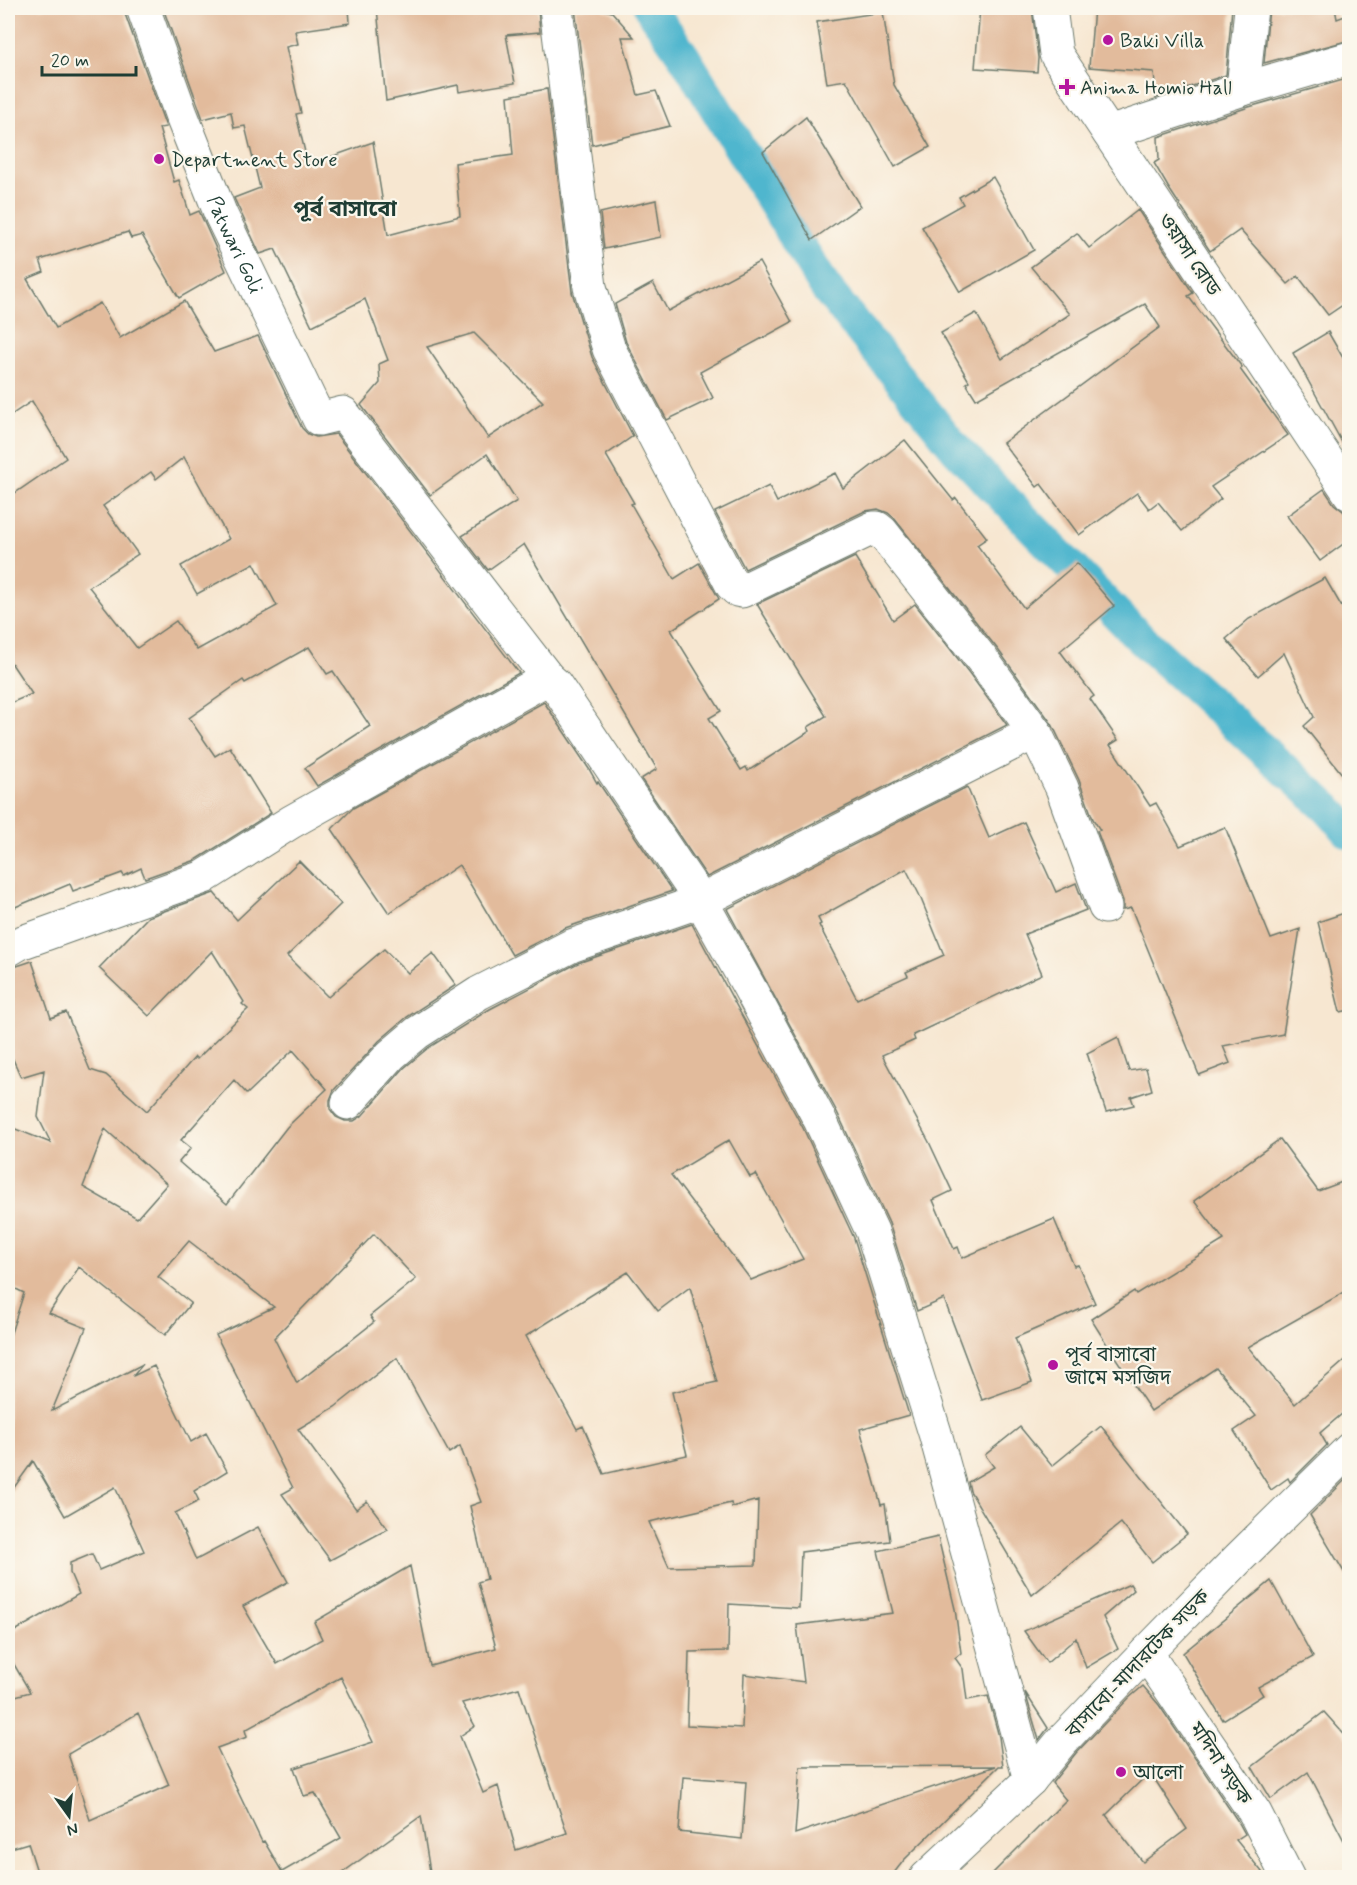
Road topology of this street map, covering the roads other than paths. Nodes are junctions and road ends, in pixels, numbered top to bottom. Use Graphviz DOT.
graph roads {
  1 [pos="144,8"];
  2 [pos="556,8"];
  3 [pos="1050,8"];
  4 [pos="1251,8"];
  5 [pos="1350,58"];
  6 [pos="1243,89"];
  7 [pos="1109,133"];
  8 [pos="1350,494"];
  9 [pos="548,678"];
  10 [pos="1035,732"];
  11 [pos="701,901"];
  12 [pos="1105,907"];
  13 [pos="8,950"];
  14 [pos="348,1104"];
  15 [pos="1350,1449"];
  16 [pos="1146,1653"];
  17 [pos="1030,1779"];
  18 [pos="926,1878"];
  19 [pos="1288,1878"];
  1 -- 9 [label="street, Patwari Goli"];
  2 -- 10 [label="street"];
  3 -- 7 [label="street, ওয়াসা রোড"];
  4 -- 6 [label="street"];
  5 -- 6 [label="street"];
  6 -- 7 [label="street"];
  7 -- 8 [label="street, ওয়াসা রোড"];
  9 -- 11 [label="street"];
  9 -- 13 [label="street"];
  10 -- 11 [label="street"];
  10 -- 12 [label="street"];
  11 -- 14 [label="street"];
  11 -- 17 [label="street"];
  15 -- 16 [label="street, বাসাবো-মাদারটেক সড়ক"];
  16 -- 17 [label="street, বাসাবো-মাদারটেক সড়ক"];
  16 -- 19 [label="street, মদিনা সড়ক"];
  17 -- 18 [label="street, বাসাবো-মাদারটেক সড়ক"];
}
